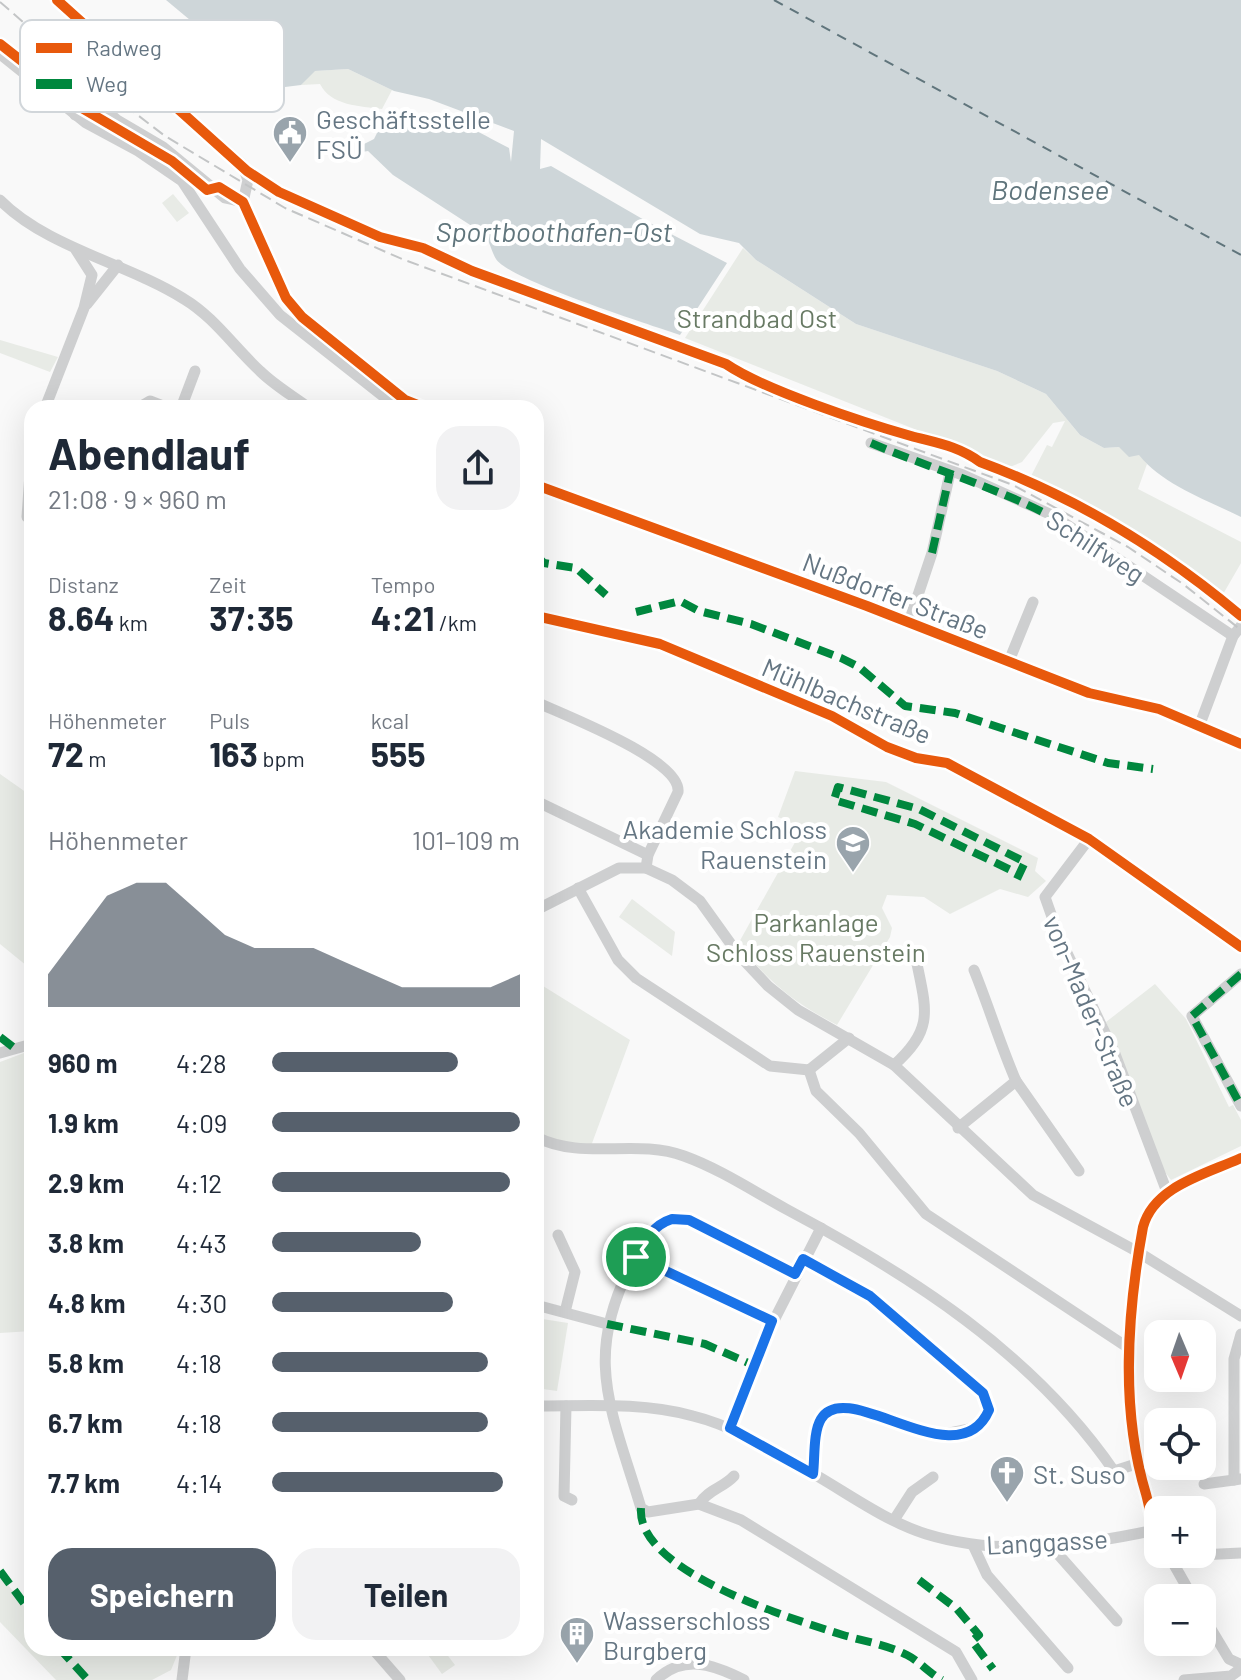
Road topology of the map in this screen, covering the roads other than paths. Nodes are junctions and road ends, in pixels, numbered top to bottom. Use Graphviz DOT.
graph roads {
  1 [pos="57,0"];
  2 [pos="79,20"];
  3 [pos="0,54"];
  4 [pos="20,70"];
  5 [pos="71,112"];
  6 [pos="77,112"];
  7 [pos="109,112"];
  8 [pos="181,112"];
  9 [pos="75,115"];
  10 [pos="0,200"];
  11 [pos="243,202"];
  12 [pos="74,247"];
  13 [pos="112,262"];
  14 [pos="92,275"];
  15 [pos="285,295"];
  16 [pos="84,308"];
  17 [pos="195,371"];
  18 [pos="48,400"];
  19 [pos="184,400"];
  20 [pos="298,400"];
  21 [pos="388,400"];
  22 [pos="871,443"];
  23 [pos="950,473"];
  24 [pos="544,488"];
  25 [pos="1033,602"];
  26 [pos="544,618"];
  27 [pos="909,622"];
  28 [pos="1241,626"];
  29 [pos="1233,636"];
  30 [pos="1009,661"];
  31 [pos="544,706"];
  32 [pos="1200,724"];
  33 [pos="1241,744"];
  34 [pos="544,805"];
  35 [pos="1089,839"];
  36 [pos="647,861"];
  37 [pos="578,888"];
  38 [pos="544,906"];
  39 [pos="1241,947"];
  40 [pos="917,964"];
  41 [pos="974,970"];
  42 [pos="1241,974"];
  43 [pos="849,1038"];
  44 [pos="24,1046"];
  45 [pos="0,1053"];
  46 [pos="894,1065"];
  47 [pos="809,1070"];
  48 [pos="1016,1081"];
  49 [pos="1241,1106"];
  50 [pos="958,1128"];
  51 [pos="544,1140"];
  52 [pos="1241,1158"];
  53 [pos="1079,1171"];
  54 [pos="1167,1192"];
  55 [pos="821,1228"];
  56 [pos="558,1235"];
  57 [pos="1138,1252"];
  58 [pos="636,1257"];
  59 [pos="803,1259"];
  60 [pos="795,1274"];
  61 [pos="544,1307"];
  62 [pos="565,1312"];
  63 [pos="1241,1316"];
  64 [pos="772,1321"];
  65 [pos="607,1324"];
  66 [pos="1241,1334"];
  67 [pos="1130,1349"];
  68 [pos="544,1406"];
  69 [pos="566,1406"];
  70 [pos="608,1406"];
  71 [pos="730,1428"];
  72 [pos="1136,1464"];
  73 [pos="813,1474"];
  74 [pos="734,1476"];
  75 [pos="933,1477"];
  76 [pos="1237,1479"];
  77 [pos="1204,1484"];
  78 [pos="1146,1496"];
  79 [pos="572,1500"];
  80 [pos="699,1504"];
  81 [pos="894,1520"];
  82 [pos="1144,1534"];
  83 [pos="973,1545"];
  84 [pos="1050,1545"];
  85 [pos="1241,1553"];
  86 [pos="1216,1554"];
  87 [pos="1117,1621"];
  88 [pos="1216,1637"];
  89 [pos="185,1656"];
  90 [pos="379,1656"];
  91 [pos="1068,1668"];
  92 [pos="1240,1668"];
  93 [pos="182,1680"];
  94 [pos="400,1680"];
  95 [pos="656,1680"];
  96 [pos="744,1680"];
  97 [pos="972,1680"];
  98 [pos="1184,1680"];
  1 -- 2 [label="street"];
  3 -- 4 [label="street"];
  5 -- 9 [label="street"];
  6 -- 9 [label="street"];
  7 -- 11 [label="street"];
  8 -- 11 [label="street"];
  9 -- 21 [label="street"];
  10 -- 12 [label="street"];
  11 -- 15 [label="street"];
  12 -- 13 [label="street"];
  12 -- 14 [label="street"];
  13 -- 14 [label="street"];
  13 -- 16 [label="street"];
  13 -- 20 [label="street"];
  14 -- 16 [label="street"];
  16 -- 18 [label="street"];
  17 -- 19 [label="street"];
  22 -- 23 [label="street, Schilfweg"];
  23 -- 27 [label="street"];
  23 -- 29 [label="street, Schilfweg"];
  24 -- 27 [label="street, Nußdorfer Straße"];
  25 -- 30 [label="street"];
  26 -- 35 [label="street, Mühlbachstraße"];
  27 -- 30 [label="street, Nußdorfer Straße"];
  28 -- 29 [label="street"];
  29 -- 32 [label="street"];
  30 -- 32 [label="street, Nußdorfer Straße"];
  31 -- 36 [label="street"];
  32 -- 33 [label="street, Nußdorfer Straße"];
  34 -- 36 [label="street"];
  35 -- 39 [label="street, Mühlbachstraße"];
  35 -- 54 [label="street, von-Mader-Straße"];
  36 -- 37 [label="street"];
  36 -- 43 [label="street"];
  37 -- 38 [label="street"];
  37 -- 47 [label="street"];
  40 -- 46 [label="street"];
  41 -- 48 [label="street"];
  42 -- 49 [label="street"];
  43 -- 46 [label="street"];
  43 -- 47 [label="street"];
  44 -- 45 [label="street"];
  46 -- 50 [label="street"];
  47 -- 67 [label="street"];
  48 -- 50 [label="street"];
  48 -- 53 [label="street"];
  50 -- 57 [label="street"];
  51 -- 55 [label="street"];
  52 -- 54 [label="street"];
  54 -- 57 [label="street"];
  55 -- 59 [label="street"];
  55 -- 72 [label="street"];
  56 -- 62 [label="street"];
  57 -- 63 [label="street"];
  57 -- 67 [label="street"];
  58 -- 60 [label="street"];
  58 -- 64 [label="street"];
  58 -- 65 [label="street"];
  59 -- 60 [label="street"];
  59 -- 73 [label="street"];
  60 -- 64 [label="street"];
  61 -- 62 [label="street"];
  62 -- 65 [label="street"];
  64 -- 71 [label="street"];
  65 -- 70 [label="street"];
  66 -- 76 [label="street"];
  67 -- 72 [label="street"];
  68 -- 69 [label="street, Langgasse"];
  69 -- 70 [label="street, Langgasse"];
  69 -- 79 [label="street"];
  70 -- 71 [label="street, Langgasse"];
  70 -- 80 [label="street"];
  71 -- 73 [label="street, Langgasse"];
  72 -- 78 [label="street"];
  73 -- 81 [label="street, Langgasse"];
  74 -- 80 [label="street"];
  75 -- 81 [label="street"];
  76 -- 77 [label="street"];
  80 -- 97 [label="street"];
  81 -- 83 [label="street, Langgasse"];
  82 -- 84 [label="street, Langgasse"];
  83 -- 84 [label="street, Langgasse"];
  83 -- 91 [label="street"];
  84 -- 87 [label="street"];
  85 -- 86 [label="street"];
  88 -- 92 [label="street"];
  89 -- 93 [label="street"];
  90 -- 94 [label="street"];
  92 -- 98 [label="street"];
  95 -- 96 [label="street"];
}
